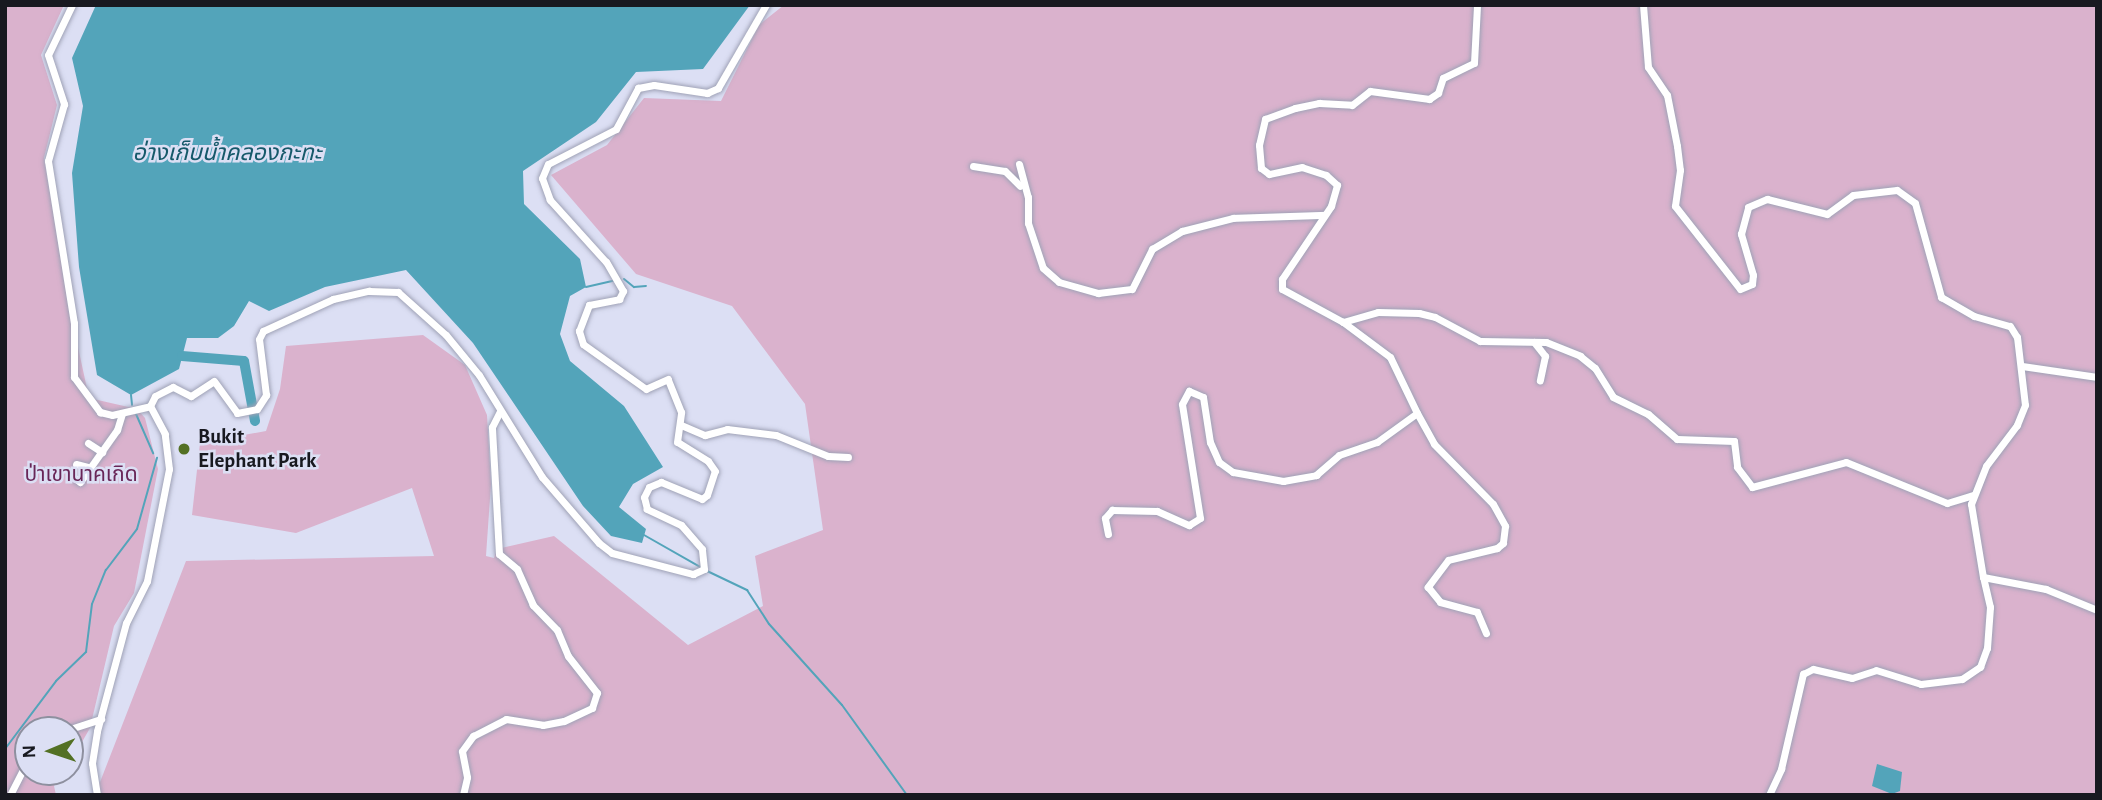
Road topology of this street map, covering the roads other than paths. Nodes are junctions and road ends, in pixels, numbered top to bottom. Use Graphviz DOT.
graph roads {
  1 [pos="72,5"];
  2 [pos="766,5"];
  3 [pos="1478,5"];
  4 [pos="1643,5"];
  5 [pos="1018,164"];
  6 [pos="973,166"];
  7 [pos="1022,190"];
  8 [pos="1324,215"];
  9 [pos="1343,322"];
  10 [pos="1533,341"];
  11 [pos="2022,366"];
  12 [pos="2097,377"];
  13 [pos="1541,380"];
  14 [pos="150,406"];
  15 [pos="500,411"];
  16 [pos="1417,413"];
  17 [pos="122,414"];
  18 [pos="681,425"];
  19 [pos="88,443"];
  20 [pos="102,452"];
  21 [pos="848,457"];
  22 [pos="76,464"];
  23 [pos="88,467"];
  24 [pos="72,476"];
  25 [pos="1974,494"];
  26 [pos="1108,534"];
  27 [pos="1983,577"];
  28 [pos="2097,610"];
  29 [pos="1486,633"];
  30 [pos="101,719"];
  31 [pos="84,724"];
  32 [pos="97,795"];
  33 [pos="463,795"];
  34 [pos="1769,795"];
  1 -- 17 [label="street"];
  2 -- 18 [label="street"];
  3 -- 8 [label="street"];
  4 -- 11 [label="street"];
  5 -- 7 [label="street"];
  6 -- 7 [label="street"];
  7 -- 8 [label="street"];
  8 -- 9 [label="street"];
  9 -- 10 [label="street"];
  9 -- 16 [label="street"];
  10 -- 13 [label="street"];
  10 -- 25 [label="street"];
  11 -- 12 [label="street"];
  11 -- 25 [label="street"];
  14 -- 15 [label="street"];
  14 -- 17 [label="street"];
  14 -- 30 [label="street"];
  15 -- 18 [label="street"];
  15 -- 33 [label="street"];
  16 -- 26 [label="street"];
  16 -- 29 [label="street"];
  17 -- 20 [label="street"];
  18 -- 21 [label="street"];
  19 -- 20 [label="street"];
  20 -- 23 [label="street"];
  22 -- 23 [label="street"];
  23 -- 24 [label="street"];
  25 -- 27 [label="street"];
  27 -- 28 [label="street"];
  27 -- 34 [label="street"];
  30 -- 31 [label="street"];
  30 -- 32 [label="street"];
}
